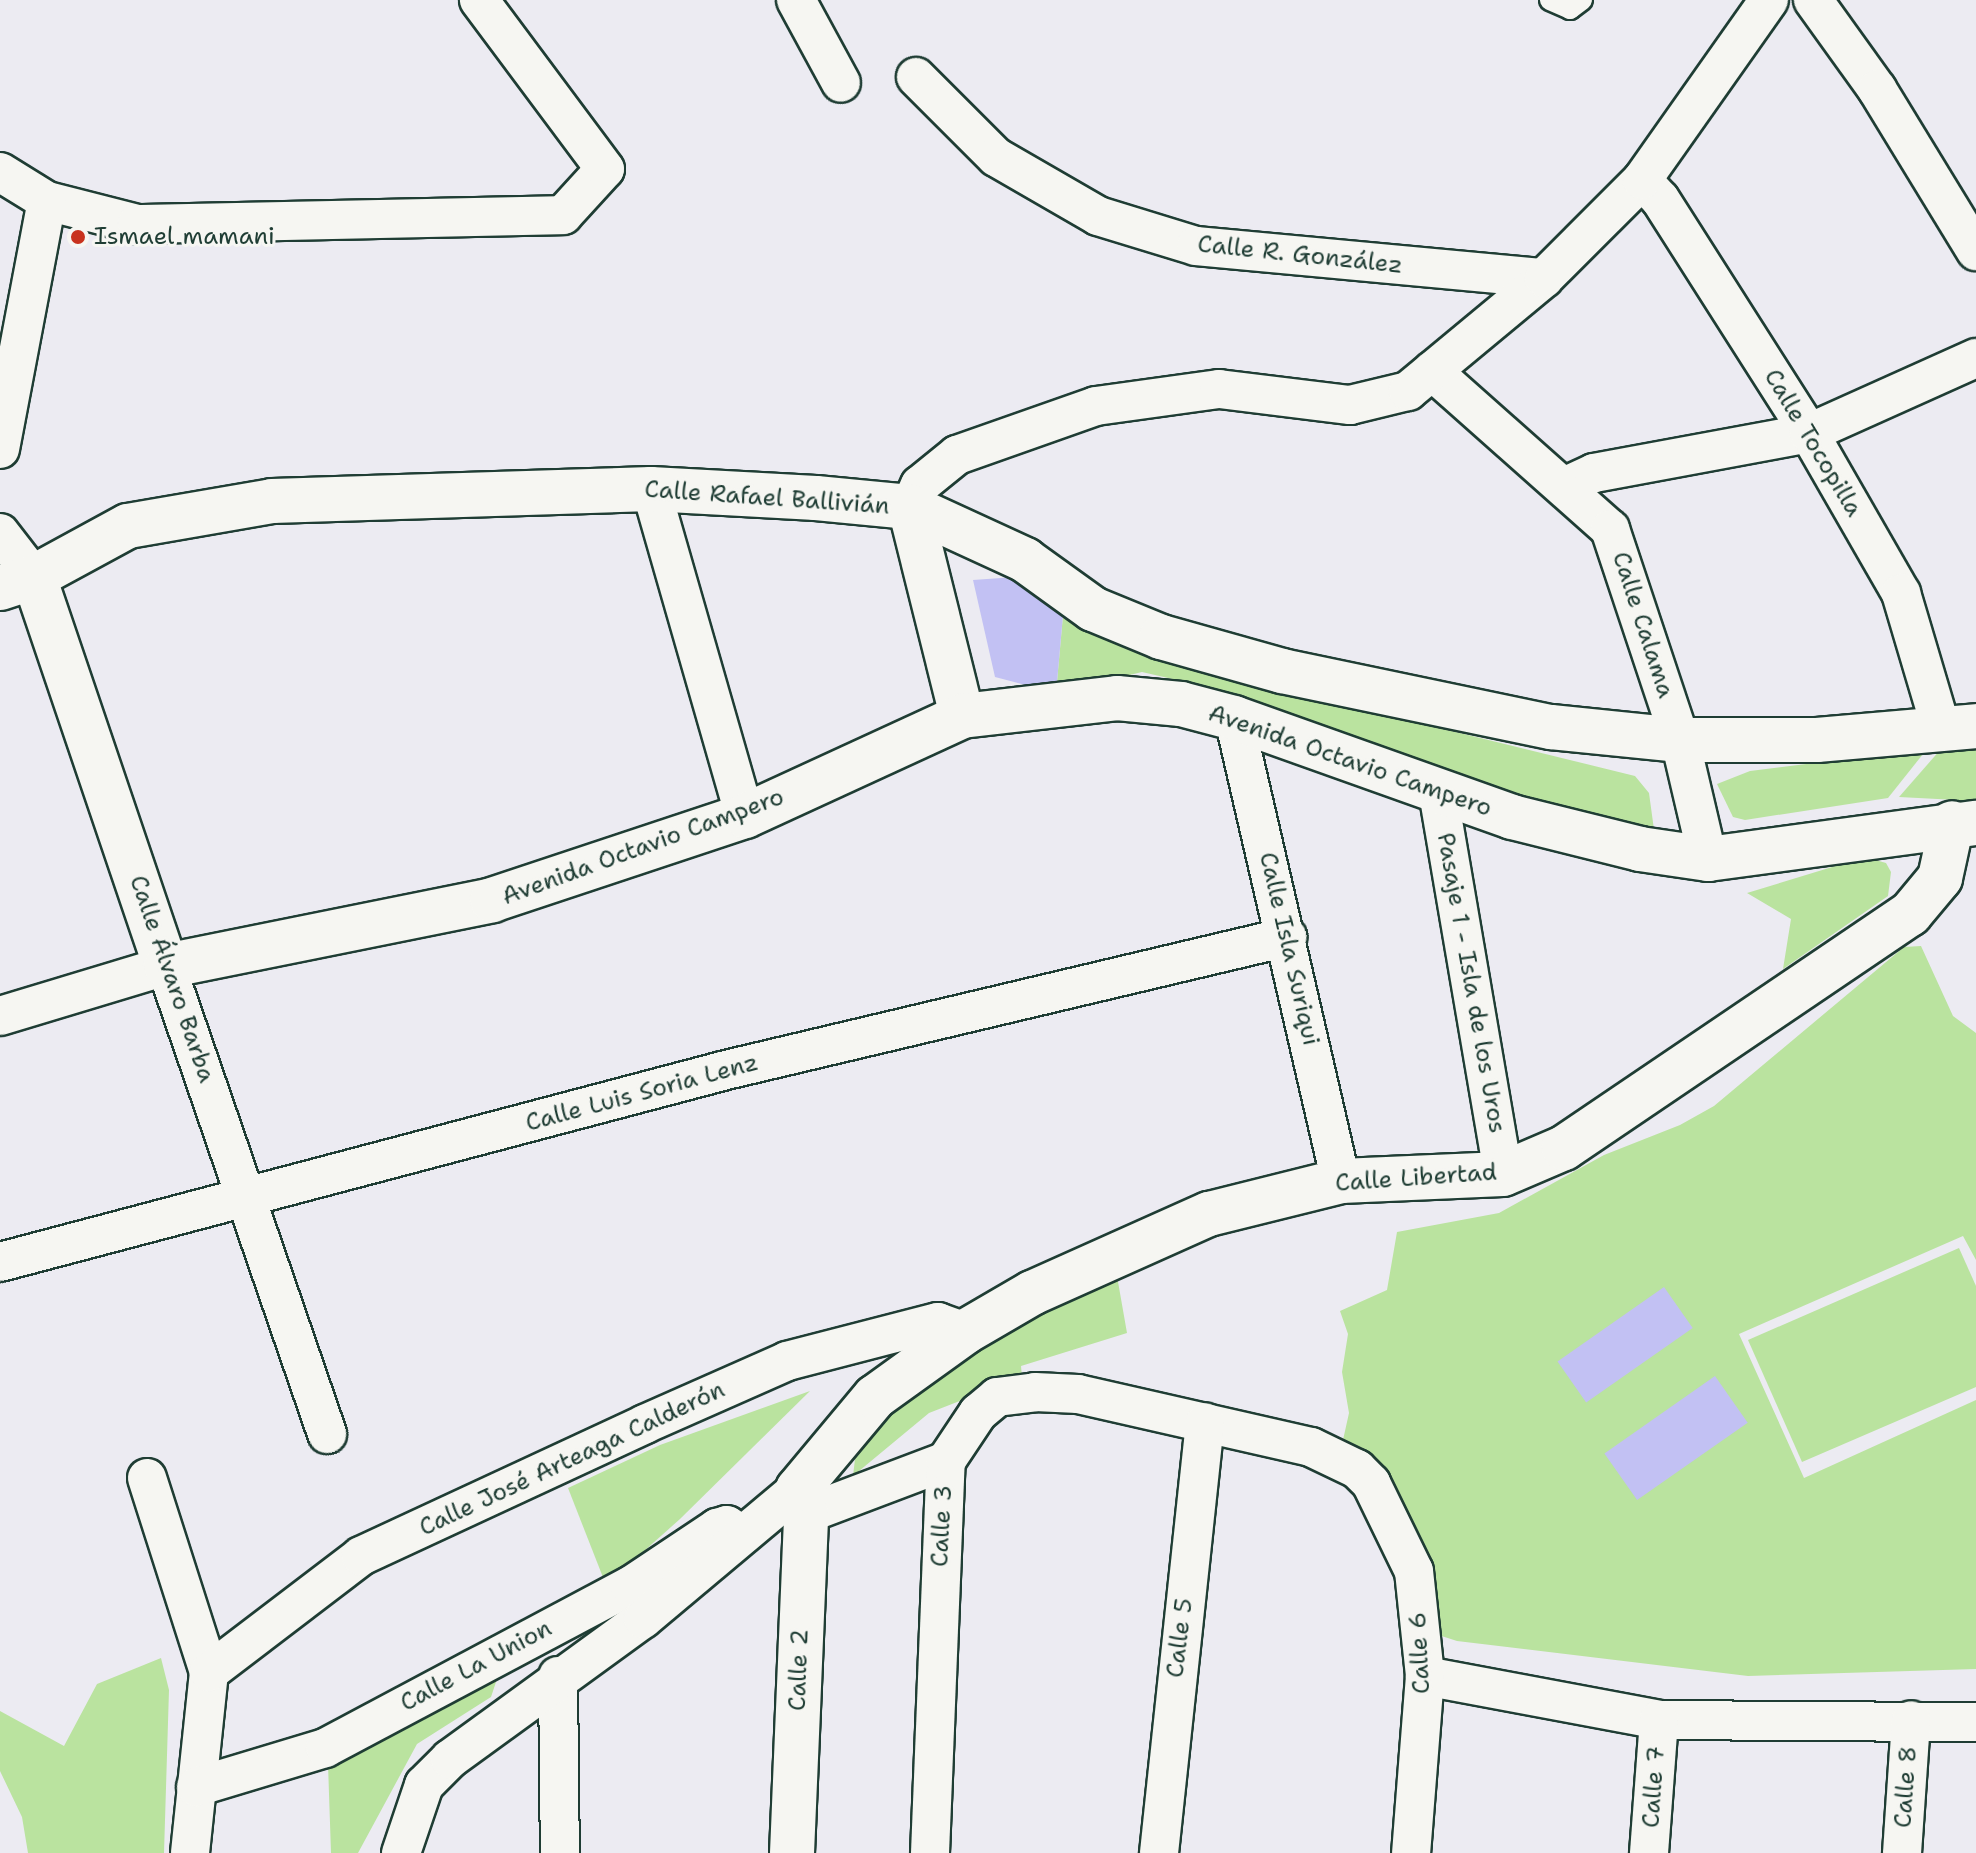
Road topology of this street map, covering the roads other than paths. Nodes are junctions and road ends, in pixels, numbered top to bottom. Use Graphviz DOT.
graph roads {
  1 [pos="479,0"];
  2 [pos="796,0"];
  3 [pos="1550,0"];
  4 [pos="1582,0"];
  5 [pos="1769,0"];
  6 [pos="1813,0"];
  7 [pos="916,77"];
  8 [pos="841,83"];
  9 [pos="0,172"];
  10 [pos="1642,180"];
  11 [pos="47,201"];
  12 [pos="1976,251"];
  13 [pos="1544,278"];
  14 [pos="1976,358"];
  15 [pos="1432,371"];
  16 [pos="1809,433"];
  17 [pos="0,449"];
  18 [pos="1566,486"];
  19 [pos="651,489"];
  20 [pos="910,507"];
  21 [pos="0,533"];
  22 [pos="17,582"];
  23 [pos="962,716"];
  24 [pos="1234,718"];
  25 [pos="1959,727"];
  26 [pos="1680,740"];
  27 [pos="1438,792"];
  28 [pos="745,816"];
  29 [pos="1964,823"];
  30 [pos="1708,859"];
  31 [pos="1287,937"];
  32 [pos="166,966"];
  33 [pos="0,1016"];
  34 [pos="1503,1174"];
  35 [pos="1341,1181"];
  36 [pos="251,1199"];
  37 [pos="0,1262"];
  38 [pos="965,1332"];
  39 [pos="1205,1422"];
  40 [pos="327,1434"];
  41 [pos="946,1461"];
  42 [pos="1357,1469"];
  43 [pos="147,1478"];
  44 [pos="802,1502"];
  45 [pos="742,1535"];
  46 [pos="209,1672"];
  47 [pos="558,1676"];
  48 [pos="1425,1676"];
  49 [pos="1659,1720"];
  50 [pos="1911,1720"];
  51 [pos="1976,1722"];
  52 [pos="196,1787"];
  53 [pos="190,1853"];
  54 [pos="401,1853"];
  55 [pos="560,1853"];
  56 [pos="792,1853"];
  57 [pos="930,1853"];
  58 [pos="1159,1853"];
  59 [pos="1411,1853"];
  60 [pos="1649,1853"];
  61 [pos="1902,1853"];
  1 -- 11 [label="street"];
  2 -- 8 [label="street"];
  3 -- 4 [label="lane"];
  5 -- 10 [label="street, Calle Rafael Ballivián"];
  6 -- 12 [label="street"];
  7 -- 13 [label="street, Calle R. González"];
  9 -- 11 [label="street"];
  10 -- 13 [label="street, Calle Rafael Ballivián"];
  10 -- 16 [label="street, Calle Tocopilla"];
  11 -- 17 [label="street"];
  13 -- 15 [label="street, Calle Rafael Ballivián"];
  14 -- 16 [label="street"];
  15 -- 18 [label="street, Calle Calama"];
  15 -- 20 [label="street, Calle Rafael Ballivián"];
  16 -- 18 [label="street"];
  16 -- 25 [label="street, Calle Tocopilla"];
  18 -- 26 [label="street, Calle Calama"];
  19 -- 20 [label="street, Calle Rafael Ballivián"];
  19 -- 22 [label="street, Calle Rafael Ballivián"];
  19 -- 28 [label="street"];
  20 -- 23 [label="street"];
  20 -- 26 [label="street"];
  21 -- 22 [label="street, Calle Álvaro Barba"];
  22 -- 32 [label="street, Calle Álvaro Barba"];
  23 -- 24 [label="street, Avenida Octavio Campero"];
  23 -- 28 [label="street, Avenida Octavio Campero"];
  24 -- 27 [label="street, Avenida Octavio Campero"];
  24 -- 31 [label="street, Calle Isla Suriqui"];
  25 -- 26 [label="street"];
  26 -- 30 [label="street, Calle Calama"];
  27 -- 30 [label="street, Avenida Octavio Campero"];
  27 -- 34 [label="street, Pasaje 1 - Isla de los Uros"];
  28 -- 32 [label="street, Avenida Octavio Campero"];
  29 -- 30 [label="street, Avenida Octavio Campero"];
  29 -- 34 [label="street, Calle Libertad"];
  31 -- 35 [label="street, Calle Isla Suriqui"];
  31 -- 36 [label="street, Calle Luis Soria Lenz"];
  32 -- 33 [label="street, Avenida Octavio Campero"];
  32 -- 36 [label="street, Calle Álvaro Barba"];
  34 -- 35 [label="street, Calle Libertad"];
  35 -- 38 [label="street, Calle Libertad"];
  36 -- 37 [label="street, Calle Luis Soria Lenz"];
  36 -- 40 [label="street, Calle Álvaro Barba"];
  38 -- 44 [label="street"];
  38 -- 46 [label="street, Calle José Arteaga Calderón"];
  39 -- 41 [label="street, Calle 3"];
  39 -- 42 [label="street, Calle 3"];
  39 -- 58 [label="street, Calle 5"];
  41 -- 44 [label="street"];
  41 -- 57 [label="street, Calle 3"];
  42 -- 48 [label="street, Calle 6"];
  43 -- 46 [label="street"];
  44 -- 45 [label="street"];
  44 -- 56 [label="street, Calle 2"];
  45 -- 47 [label="street"];
  45 -- 52 [label="street, Calle La Union"];
  46 -- 52 [label="street"];
  47 -- 54 [label="street"];
  47 -- 55 [label="street"];
  48 -- 49 [label="street"];
  48 -- 59 [label="street, Calle 6"];
  49 -- 50 [label="street"];
  49 -- 60 [label="street, Calle 7"];
  50 -- 51 [label="street"];
  50 -- 61 [label="street, Calle 8"];
  52 -- 53 [label="street"];
}
